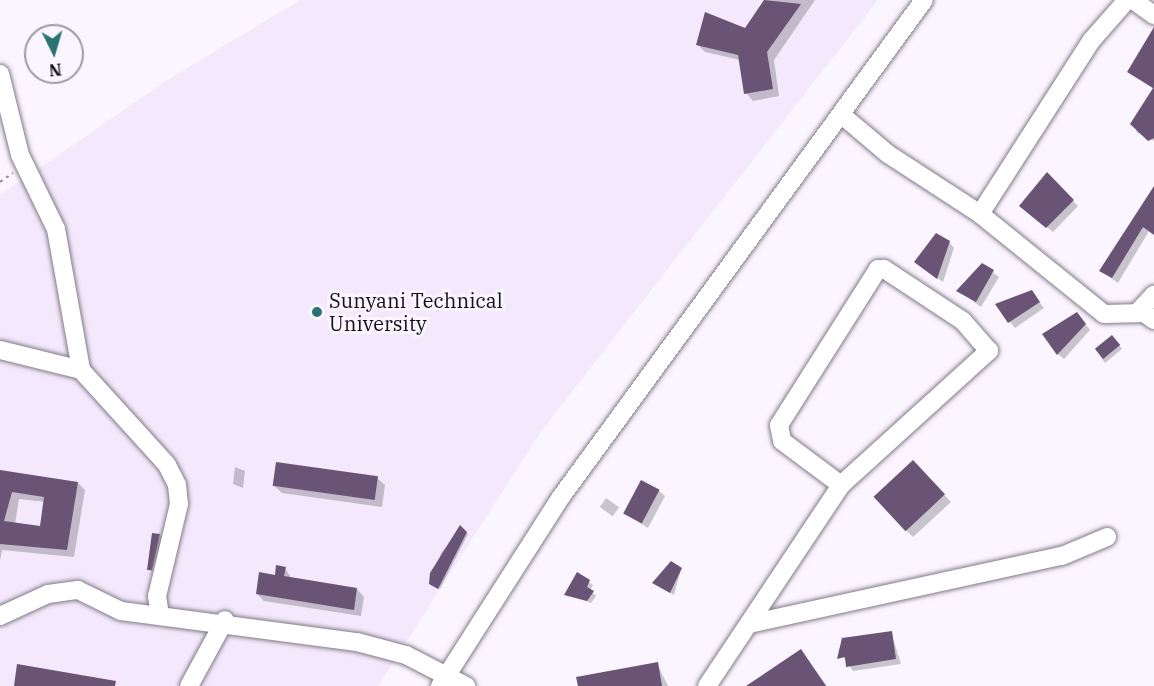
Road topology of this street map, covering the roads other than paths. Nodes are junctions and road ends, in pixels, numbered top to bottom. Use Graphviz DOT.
graph roads {
  1 [pos="924,0"];
  2 [pos="1127,0"];
  3 [pos="1133,0"];
  4 [pos="1154,15"];
  5 [pos="0,74"];
  6 [pos="843,116"];
  7 [pos="980,214"];
  8 [pos="1154,295"];
  9 [pos="1146,316"];
  10 [pos="0,350"];
  11 [pos="81,370"];
  12 [pos="841,485"];
  13 [pos="1107,537"];
  14 [pos="160,615"];
  15 [pos="0,616"];
  16 [pos="225,620"];
  17 [pos="749,624"];
  18 [pos="444,681"];
  19 [pos="189,686"];
  20 [pos="466,686"];
  21 [pos="707,686"];
  1 -- 6 [label="street"];
  2 -- 7 [label="street"];
  3 -- 4 [label="street"];
  5 -- 11 [label="street"];
  6 -- 7 [label="street"];
  6 -- 18 [label="street"];
  7 -- 9 [label="street"];
  8 -- 9 [label="street"];
  10 -- 11 [label="street"];
  11 -- 14 [label="street"];
  12 -- 12 [label="street"];
  12 -- 17 [label="street"];
  13 -- 17 [label="street"];
  14 -- 15 [label="street"];
  14 -- 16 [label="street"];
  16 -- 18 [label="street"];
  16 -- 19 [label="street"];
  17 -- 21 [label="street"];
  18 -- 20 [label="street"];
}
